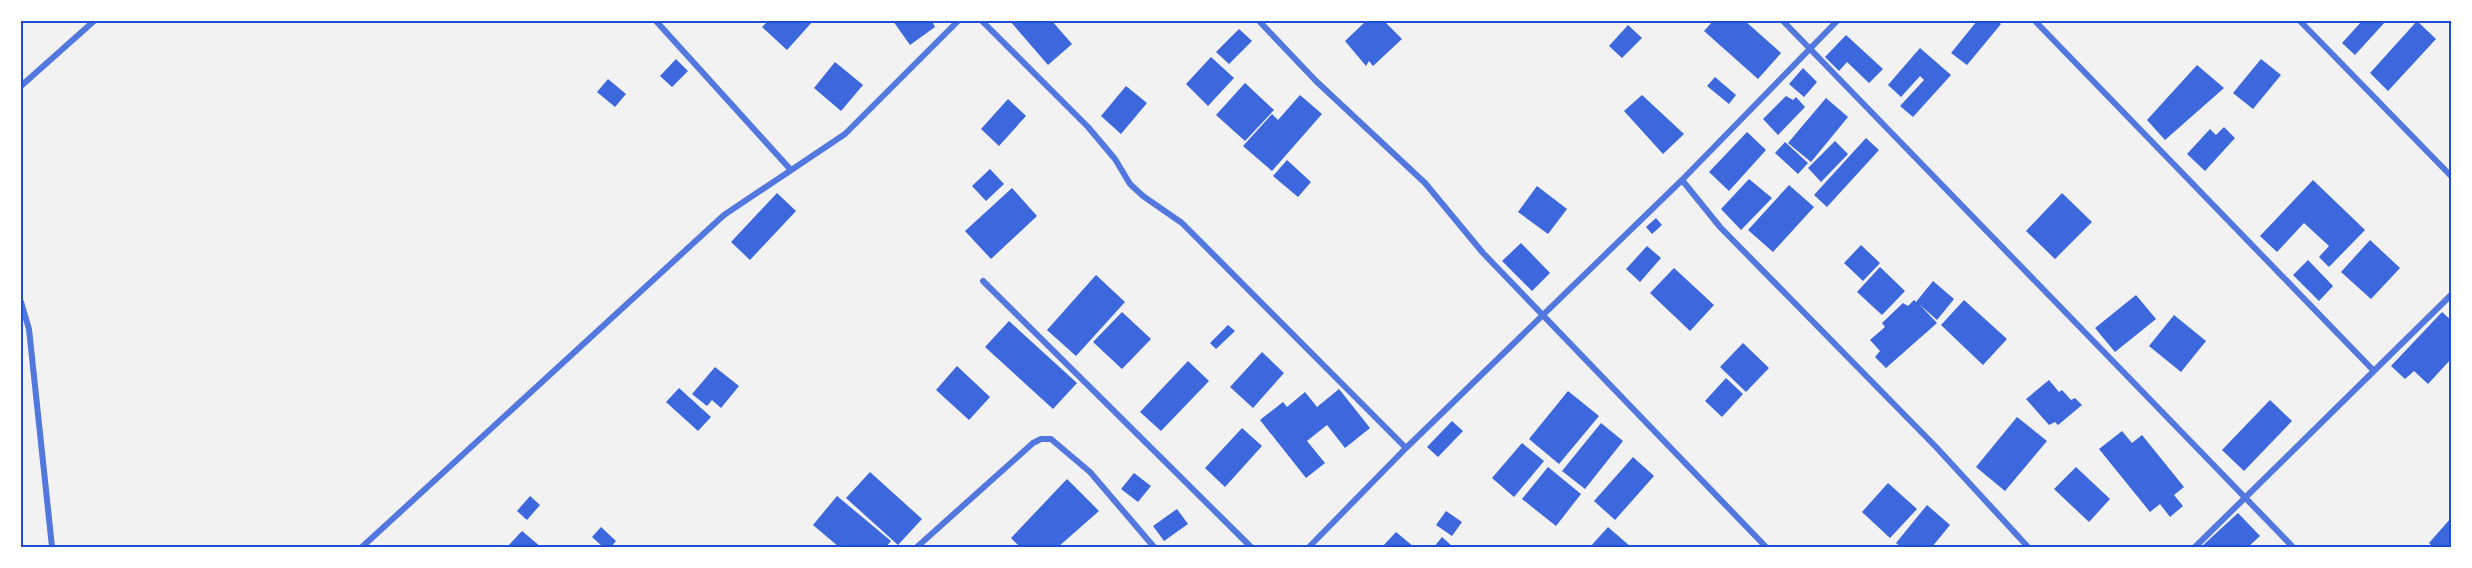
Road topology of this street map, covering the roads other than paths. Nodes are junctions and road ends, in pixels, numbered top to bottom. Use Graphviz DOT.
graph roads {
  1 [pos="94,21"];
  2 [pos="656,21"];
  3 [pos="958,21"];
  4 [pos="982,21"];
  5 [pos="1259,21"];
  6 [pos="1783,21"];
  7 [pos="1836,21"];
  8 [pos="2035,21"];
  9 [pos="2300,21"];
  10 [pos="1810,47"];
  11 [pos="21,86"];
  12 [pos="790,169"];
  13 [pos="2451,176"];
  14 [pos="1682,180"];
  15 [pos="982,281"];
  16 [pos="2451,295"];
  17 [pos="21,302"];
  18 [pos="1543,313"];
  19 [pos="2373,370"];
  20 [pos="1406,448"];
  21 [pos="2246,498"];
  22 [pos="52,547"];
  23 [pos="362,547"];
  24 [pos="917,547"];
  25 [pos="1154,547"];
  26 [pos="1251,547"];
  27 [pos="1309,547"];
  28 [pos="1766,547"];
  29 [pos="2028,547"];
  30 [pos="2195,547"];
  31 [pos="2293,547"];
  1 -- 11 [label="street"];
  2 -- 12 [label="street"];
  3 -- 12 [label="street"];
  4 -- 20 [label="street"];
  5 -- 18 [label="street"];
  6 -- 10 [label="street"];
  7 -- 10 [label="street"];
  8 -- 19 [label="street"];
  9 -- 13 [label="street"];
  10 -- 14 [label="street"];
  10 -- 21 [label="street"];
  12 -- 23 [label="street"];
  14 -- 18 [label="street"];
  14 -- 29 [label="street"];
  15 -- 26 [label="street"];
  16 -- 19 [label="street"];
  17 -- 22 [label="street"];
  18 -- 20 [label="street"];
  18 -- 28 [label="street"];
  19 -- 21 [label="street"];
  20 -- 27 [label="street"];
  21 -- 30 [label="street"];
  21 -- 31 [label="street"];
  24 -- 25 [label="street"];
}
